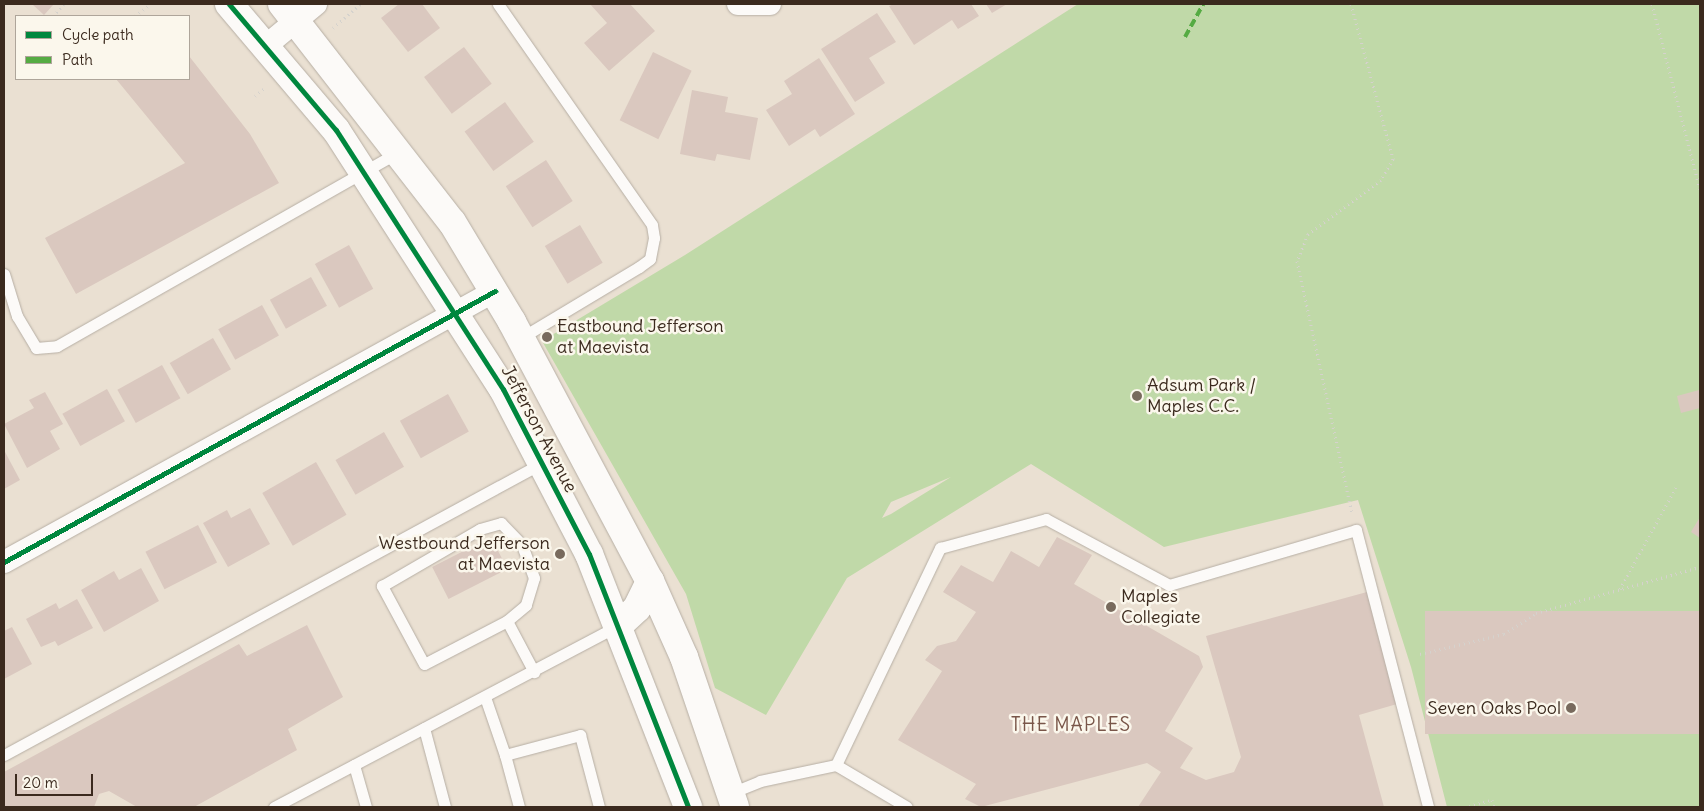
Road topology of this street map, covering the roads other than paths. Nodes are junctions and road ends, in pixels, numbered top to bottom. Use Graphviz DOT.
graph roads {
  1 [pos="228,4"];
  2 [pos="498,4"];
  3 [pos="738,4"];
  4 [pos="770,4"];
  5 [pos="298,9"];
  6 [pos="267,45"];
  7 [pos="400,152"];
  8 [pos="364,174"];
  9 [pos="4,274"];
  10 [pos="495,291"];
  11 [pos="458,314"];
  12 [pos="521,338"];
  13 [pos="542,463"];
  14 [pos="4,562"];
  15 [pos="650,581"];
  16 [pos="507,621"];
  17 [pos="619,625"];
  18 [pos="534,672"];
  19 [pos="485,697"];
  20 [pos="424,728"];
  21 [pos="4,755"];
  22 [pos="505,755"];
  23 [pos="354,765"];
  24 [pos="836,765"];
  25 [pos="733,800"];
  26 [pos="290,803"];
  27 [pos="274,807"];
  28 [pos="366,807"];
  29 [pos="445,807"];
  30 [pos="519,807"];
  31 [pos="599,807"];
  32 [pos="688,807"];
  33 [pos="907,807"];
  34 [pos="1428,807"];
  1 -- 6 [label="street, Jefferson Avenue"];
  2 -- 12 [label="lane"];
  3 -- 4 [label="street"];
  5 -- 6 [label="street"];
  5 -- 7 [label="street, Jefferson Avenue"];
  6 -- 8 [label="street, Jefferson Avenue"];
  7 -- 8 [label="lane"];
  7 -- 10 [label="street, Jefferson Avenue"];
  8 -- 9 [label="lane"];
  8 -- 11 [label="street, Jefferson Avenue"];
  10 -- 11 [label="street"];
  10 -- 12 [label="street, Jefferson Avenue"];
  11 -- 13 [label="street, Jefferson Avenue"];
  11 -- 14 [label="street"];
  12 -- 15 [label="street, Jefferson Avenue"];
  13 -- 17 [label="street, Jefferson Avenue"];
  13 -- 21 [label="lane"];
  15 -- 17 [label="street"];
  15 -- 25 [label="street, Jefferson Avenue"];
  16 -- 16 [label="lane"];
  16 -- 18 [label="lane"];
  17 -- 18 [label="lane"];
  17 -- 32 [label="street, Jefferson Avenue"];
  18 -- 19 [label="lane"];
  19 -- 20 [label="lane"];
  19 -- 22 [label="lane"];
  20 -- 23 [label="lane"];
  20 -- 29 [label="lane"];
  22 -- 30 [label="lane"];
  22 -- 31 [label="lane"];
  23 -- 26 [label="lane"];
  23 -- 28 [label="lane"];
  24 -- 25 [label="lane"];
  24 -- 33 [label="lane"];
  24 -- 34 [label="lane"];
  26 -- 27 [label="lane"];
}
